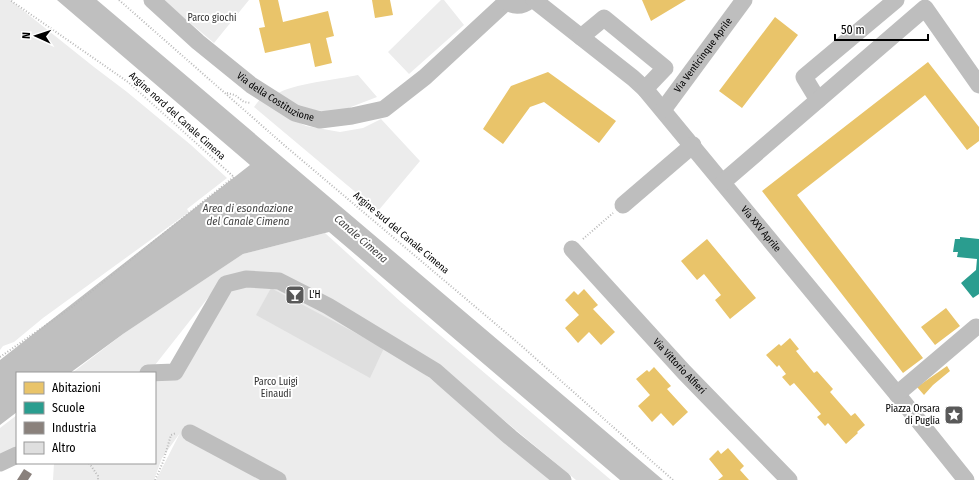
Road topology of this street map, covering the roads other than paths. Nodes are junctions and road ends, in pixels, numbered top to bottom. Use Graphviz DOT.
graph roads {
  1 [pos="152,0"];
  2 [pos="530,0"];
  3 [pos="534,0"];
  4 [pos="744,0"];
  5 [pos="896,0"];
  6 [pos="505,1"];
  7 [pos="922,4"];
  8 [pos="855,34"];
  9 [pos="581,37"];
  10 [pos="871,54"];
  11 [pos="979,85"];
  12 [pos="645,89"];
  13 [pos="818,100"];
  14 [pos="663,110"];
  15 [pos="693,145"];
  16 [pos="723,182"];
  17 [pos="623,205"];
  18 [pos="572,249"];
  19 [pos="976,327"];
  20 [pos="156,373"];
  21 [pos="898,394"];
  22 [pos="190,433"];
  23 [pos="16,455"];
  24 [pos="0,463"];
  25 [pos="278,480"];
  26 [pos="563,480"];
  27 [pos="789,480"];
  28 [pos="966,480"];
  1 -- 6 [label="street, Via della Costituzione"];
  2 -- 6 [label="street"];
  3 -- 9 [label="street, Via XXV Aprile"];
  4 -- 14 [label="street, Via Venticinque Aprile"];
  5 -- 8 [label="street"];
  7 -- 10 [label="street"];
  7 -- 11 [label="street"];
  8 -- 10 [label="street"];
  8 -- 13 [label="street"];
  9 -- 12 [label="street, Via XXV Aprile"];
  9 -- 12 [label="street"];
  10 -- 13 [label="street"];
  12 -- 14 [label="street, Via XXV Aprile"];
  13 -- 16 [label="street"];
  14 -- 15 [label="street, Via XXV Aprile"];
  15 -- 16 [label="street, Via XXV Aprile"];
  15 -- 17 [label="street"];
  16 -- 21 [label="street, Via XXV Aprile"];
  18 -- 27 [label="street, Via Vittorio Alfieri"];
  19 -- 21 [label="street"];
  20 -- 26 [label="street"];
  21 -- 28 [label="street, Via XXV Aprile"];
  22 -- 25 [label="street"];
  23 -- 24 [label="street"];
}
